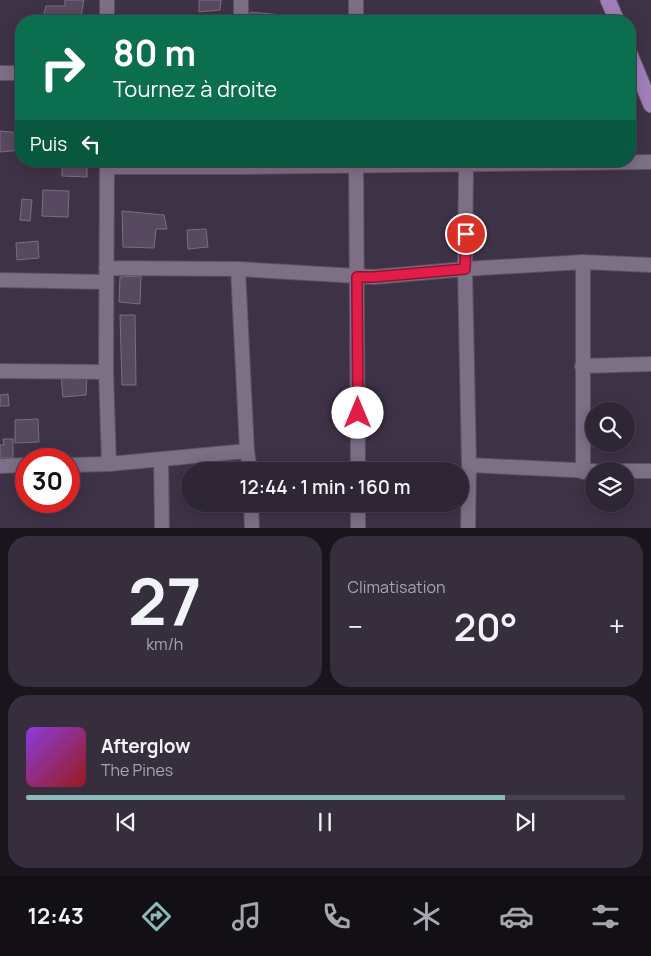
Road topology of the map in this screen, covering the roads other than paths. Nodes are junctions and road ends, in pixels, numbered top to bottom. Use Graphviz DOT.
graph roads {
  1 [pos="107,0"];
  2 [pos="241,0"];
  3 [pos="356,0"];
  4 [pos="608,0"];
  5 [pos="107,15"];
  6 [pos="241,15"];
  7 [pos="356,15"];
  8 [pos="614,15"];
  9 [pos="636,69"];
  10 [pos="0,73"];
  11 [pos="15,74"];
  12 [pos="651,105"];
  13 [pos="636,162"];
  14 [pos="651,162"];
  15 [pos="107,167"];
  16 [pos="356,167"];
  17 [pos="466,167"];
  18 [pos="583,262"];
  19 [pos="651,265"];
  20 [pos="238,269"];
  21 [pos="465,269"];
  22 [pos="106,275"];
  23 [pos="357,277"];
  24 [pos="0,280"];
  25 [pos="651,364"];
  26 [pos="582,366"];
  27 [pos="0,371"];
  28 [pos="106,372"];
  29 [pos="247,451"];
  30 [pos="161,460"];
  31 [pos="249,462"];
  32 [pos="358,462"];
  33 [pos="466,462"];
  34 [pos="587,462"];
  35 [pos="109,464"];
  36 [pos="15,465"];
  37 [pos="80,465"];
  38 [pos="0,466"];
  39 [pos="635,470"];
  40 [pos="651,470"];
  41 [pos="585,471"];
  42 [pos="469,474"];
  43 [pos="252,512"];
  44 [pos="358,512"];
  45 [pos="467,512"];
  46 [pos="162,528"];
  47 [pos="252,528"];
  48 [pos="358,528"];
  49 [pos="468,528"];
  1 -- 5 [label="street"];
  2 -- 6 [label="street"];
  3 -- 7 [label="street"];
  4 -- 8 [label="main road"];
  9 -- 12 [label="main road"];
  10 -- 11 [label="street"];
  13 -- 14 [label="street"];
  15 -- 22 [label="street"];
  16 -- 23 [label="street"];
  17 -- 21 [label="street"];
  18 -- 19 [label="street"];
  18 -- 21 [label="street"];
  18 -- 26 [label="street"];
  20 -- 22 [label="street"];
  20 -- 23 [label="street"];
  20 -- 29 [label="street"];
  21 -- 23 [label="street"];
  21 -- 33 [label="street"];
  22 -- 24 [label="street"];
  22 -- 28 [label="street"];
  23 -- 32 [label="street"];
  25 -- 26 [label="street"];
  26 -- 34 [label="street"];
  27 -- 28 [label="street"];
  28 -- 35 [label="street"];
  29 -- 30 [label="street"];
  29 -- 31 [label="street"];
  30 -- 35 [label="street"];
  30 -- 46 [label="street"];
  35 -- 37 [label="street"];
  36 -- 38 [label="street"];
  39 -- 40 [label="street"];
  41 -- 42 [label="street"];
  43 -- 47 [label="street"];
  44 -- 48 [label="street"];
  45 -- 49 [label="street"];
}
